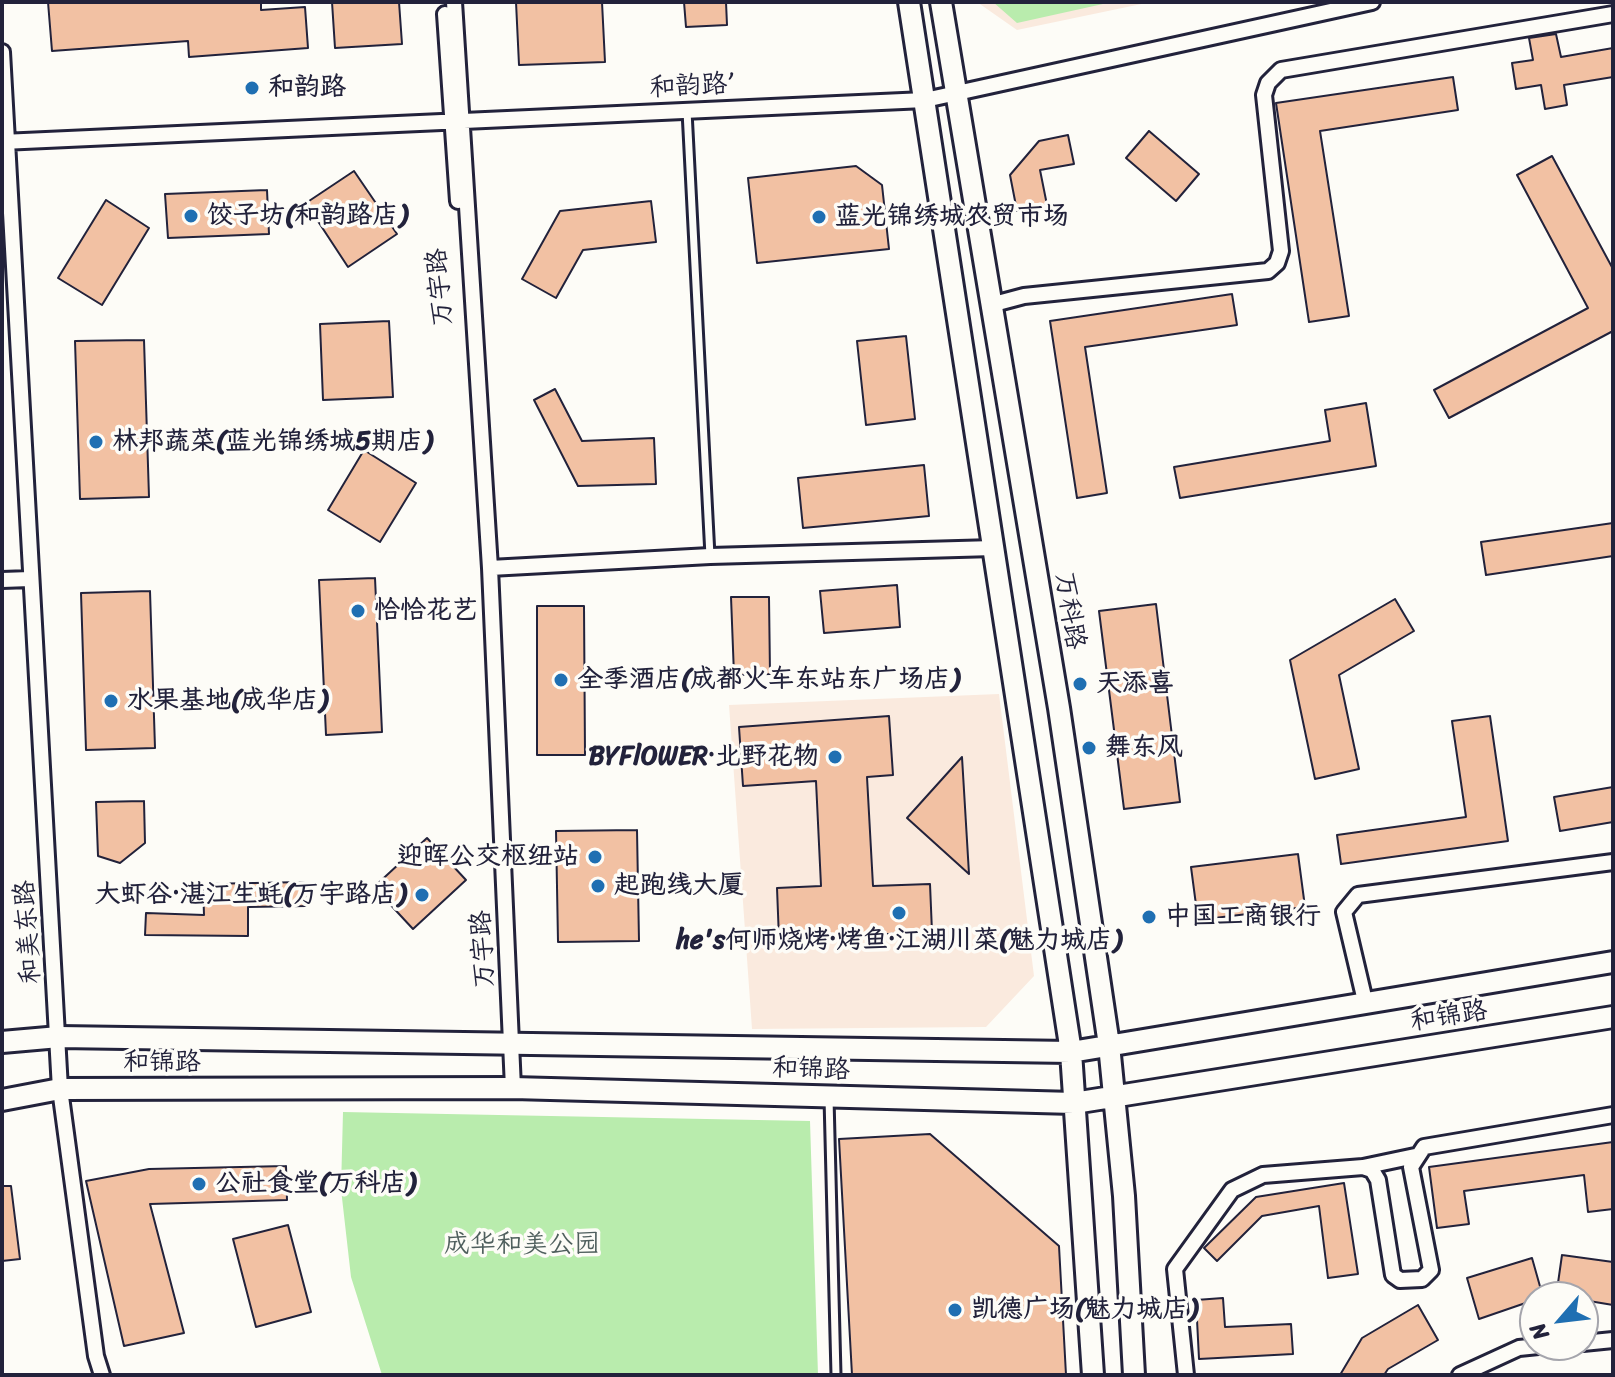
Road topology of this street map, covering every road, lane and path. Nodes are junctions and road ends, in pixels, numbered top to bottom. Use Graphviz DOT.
graph roads {
  1 [pos="444,2"];
  2 [pos="454,2"];
  3 [pos="909,2"];
  4 [pos="941,2"];
  5 [pos="1372,2"];
  6 [pos="1613,14"];
  7 [pos="2,52"];
  8 [pos="955,93"];
  9 [pos="925,100"];
  10 [pos="687,111"];
  11 [pos="456,122"];
  12 [pos="4,142"];
  13 [pos="994,304"];
  14 [pos="994,548"];
  15 [pos="710,556"];
  16 [pos="490,568"];
  17 [pos="30,579"];
  18 [pos="2,580"];
  19 [pos="1613,862"];
  20 [pos="1613,962"];
  21 [pos="1365,1001"];
  22 [pos="1613,1017"];
  23 [pos="59,1037"];
  24 [pos="513,1041"];
  25 [pos="2,1042"];
  26 [pos="1109,1045"];
  27 [pos="1071,1052"];
  28 [pos="513,1088"];
  29 [pos="60,1089"];
  30 [pos="829,1096"];
  31 [pos="1113,1097"];
  32 [pos="2,1100"];
  33 [pos="1074,1103"];
  34 [pos="1613,1115"];
  35 [pos="1415,1156"];
  36 [pos="1363,1167"];
  37 [pos="1519,1348"];
  38 [pos="102,1375"];
  39 [pos="836,1375"];
  40 [pos="1093,1375"];
  41 [pos="1134,1375"];
  42 [pos="1186,1375"];
  43 [pos="1460,1375"];
  1 -- 11 [label="street, 万宇路"];
  2 -- 11 [label="street, 万宇路"];
  3 -- 9 [label="street"];
  4 -- 8 [label="street, 万科路"];
  5 -- 8 [label="street, 和韵路’"];
  6 -- 13 [label="street"];
  7 -- 12 [label="street, 和美东路"];
  8 -- 9 [label="street, 和韵路’"];
  8 -- 13 [label="street, 万科路"];
  9 -- 10 [label="street, 和韵路’"];
  9 -- 14 [label="street"];
  10 -- 11 [label="street, 和韵路’"];
  10 -- 15 [label="lane"];
  11 -- 12 [label="street, 和韵路’"];
  11 -- 16 [label="street, 万宇路"];
  12 -- 17 [label="street, 和美东路"];
  13 -- 26 [label="street, 万科路"];
  14 -- 15 [label="street"];
  14 -- 27 [label="street"];
  15 -- 16 [label="street"];
  16 -- 24 [label="street, 万宇路"];
  17 -- 18 [label="street"];
  17 -- 23 [label="street, 和美东路"];
  19 -- 21 [label="street"];
  20 -- 21 [label="street"];
  21 -- 26 [label="street"];
  22 -- 31 [label="street, 和锦路"];
  23 -- 24 [label="street"];
  23 -- 25 [label="street"];
  23 -- 29 [label="street, 和美东路"];
  24 -- 27 [label="street"];
  24 -- 28 [label="street, 万宇路"];
  26 -- 27 [label="street"];
  26 -- 31 [label="street, 万科路"];
  27 -- 33 [label="street"];
  28 -- 29 [label="street, 和锦路"];
  28 -- 30 [label="street, 和锦路"];
  29 -- 32 [label="street, 和锦路"];
  29 -- 38 [label="street, 和美东路"];
  30 -- 33 [label="street, 和锦路"];
  30 -- 39 [label="lane"];
  31 -- 33 [label="street, 和锦路"];
  31 -- 41 [label="street, 万科路"];
  33 -- 40 [label="street"];
  34 -- 35 [label="street"];
  35 -- 36 [label="street"];
  35 -- 36 [label="street"];
  36 -- 42 [label="street"];
  37 -- 43 [label="street"];
}
